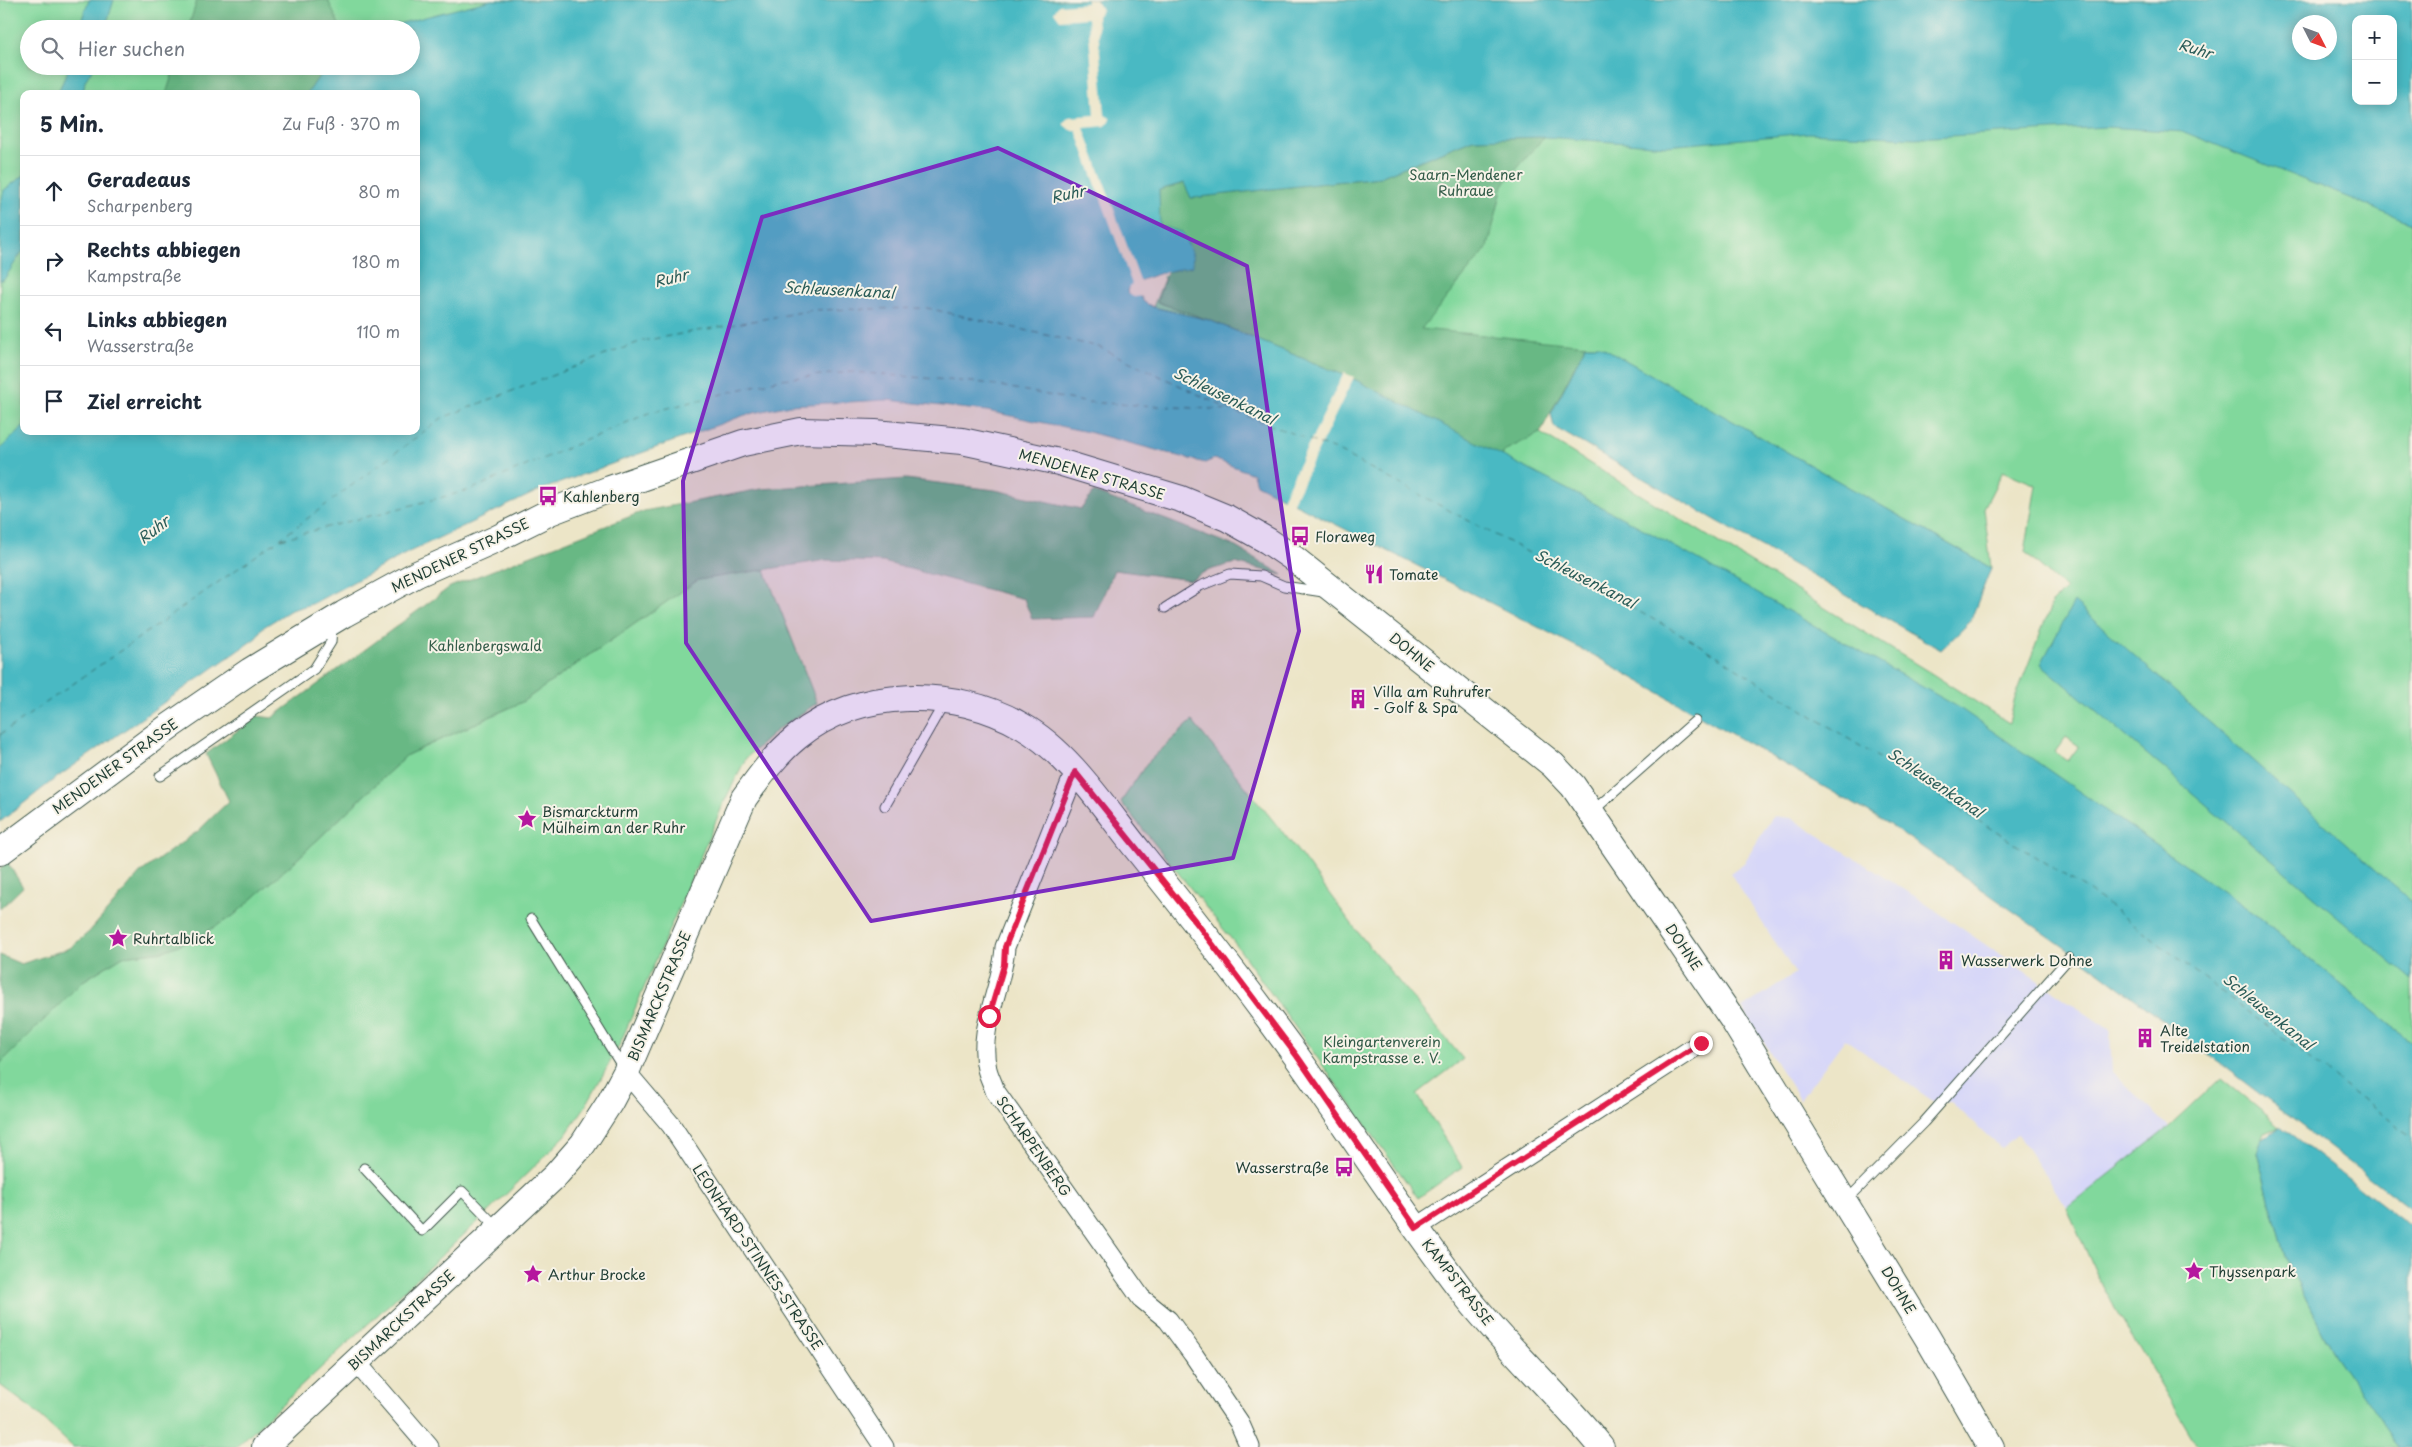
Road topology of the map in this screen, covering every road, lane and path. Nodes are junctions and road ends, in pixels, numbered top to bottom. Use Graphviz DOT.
graph roads {
  1 [pos="1268,541"];
  2 [pos="1341,595"];
  3 [pos="1165,608"];
  4 [pos="332,622"];
  5 [pos="945,701"];
  6 [pos="1695,721"];
  7 [pos="1075,772"];
  8 [pos="160,776"];
  9 [pos="885,806"];
  10 [pos="1592,811"];
  11 [pos="0,852"];
  12 [pos="531,919"];
  13 [pos="2069,958"];
  14 [pos="1701,1043"];
  15 [pos="626,1072"];
  16 [pos="364,1168"];
  17 [pos="1845,1202"];
  18 [pos="1416,1228"];
  19 [pos="500,1230"];
  20 [pos="356,1362"];
  21 [pos="265,1447"];
  22 [pos="429,1447"];
  23 [pos="884,1447"];
  24 [pos="1250,1447"];
  25 [pos="1601,1447"];
  26 [pos="1991,1447"];
  1 -- 2 [label="street, DOHNE"];
  1 -- 4 [label="street, MENDENER STRASSE"];
  2 -- 3 [label="lane"];
  2 -- 10 [label="street, DOHNE"];
  4 -- 8 [label="lane"];
  4 -- 11 [label="street, MENDENER STRASSE"];
  5 -- 7 [label="street, BISMARCKSTRASSE"];
  5 -- 9 [label="lane"];
  5 -- 15 [label="street, BISMARCKSTRASSE"];
  6 -- 10 [label="lane"];
  7 -- 18 [label="street, KAMPSTRASSE"];
  7 -- 24 [label="street, SCHARPENBERG"];
  10 -- 17 [label="street, DOHNE"];
  12 -- 15 [label="lane"];
  13 -- 17 [label="lane"];
  14 -- 18 [label="street"];
  15 -- 19 [label="street, BISMARCKSTRASSE"];
  15 -- 23 [label="street, LEONHARD-STINNES-STRASSE"];
  16 -- 19 [label="lane"];
  17 -- 26 [label="street, DOHNE"];
  18 -- 25 [label="street, KAMPSTRASSE"];
  19 -- 20 [label="street, BISMARCKSTRASSE"];
  20 -- 21 [label="street, BISMARCKSTRASSE"];
  20 -- 22 [label="street"];
}
